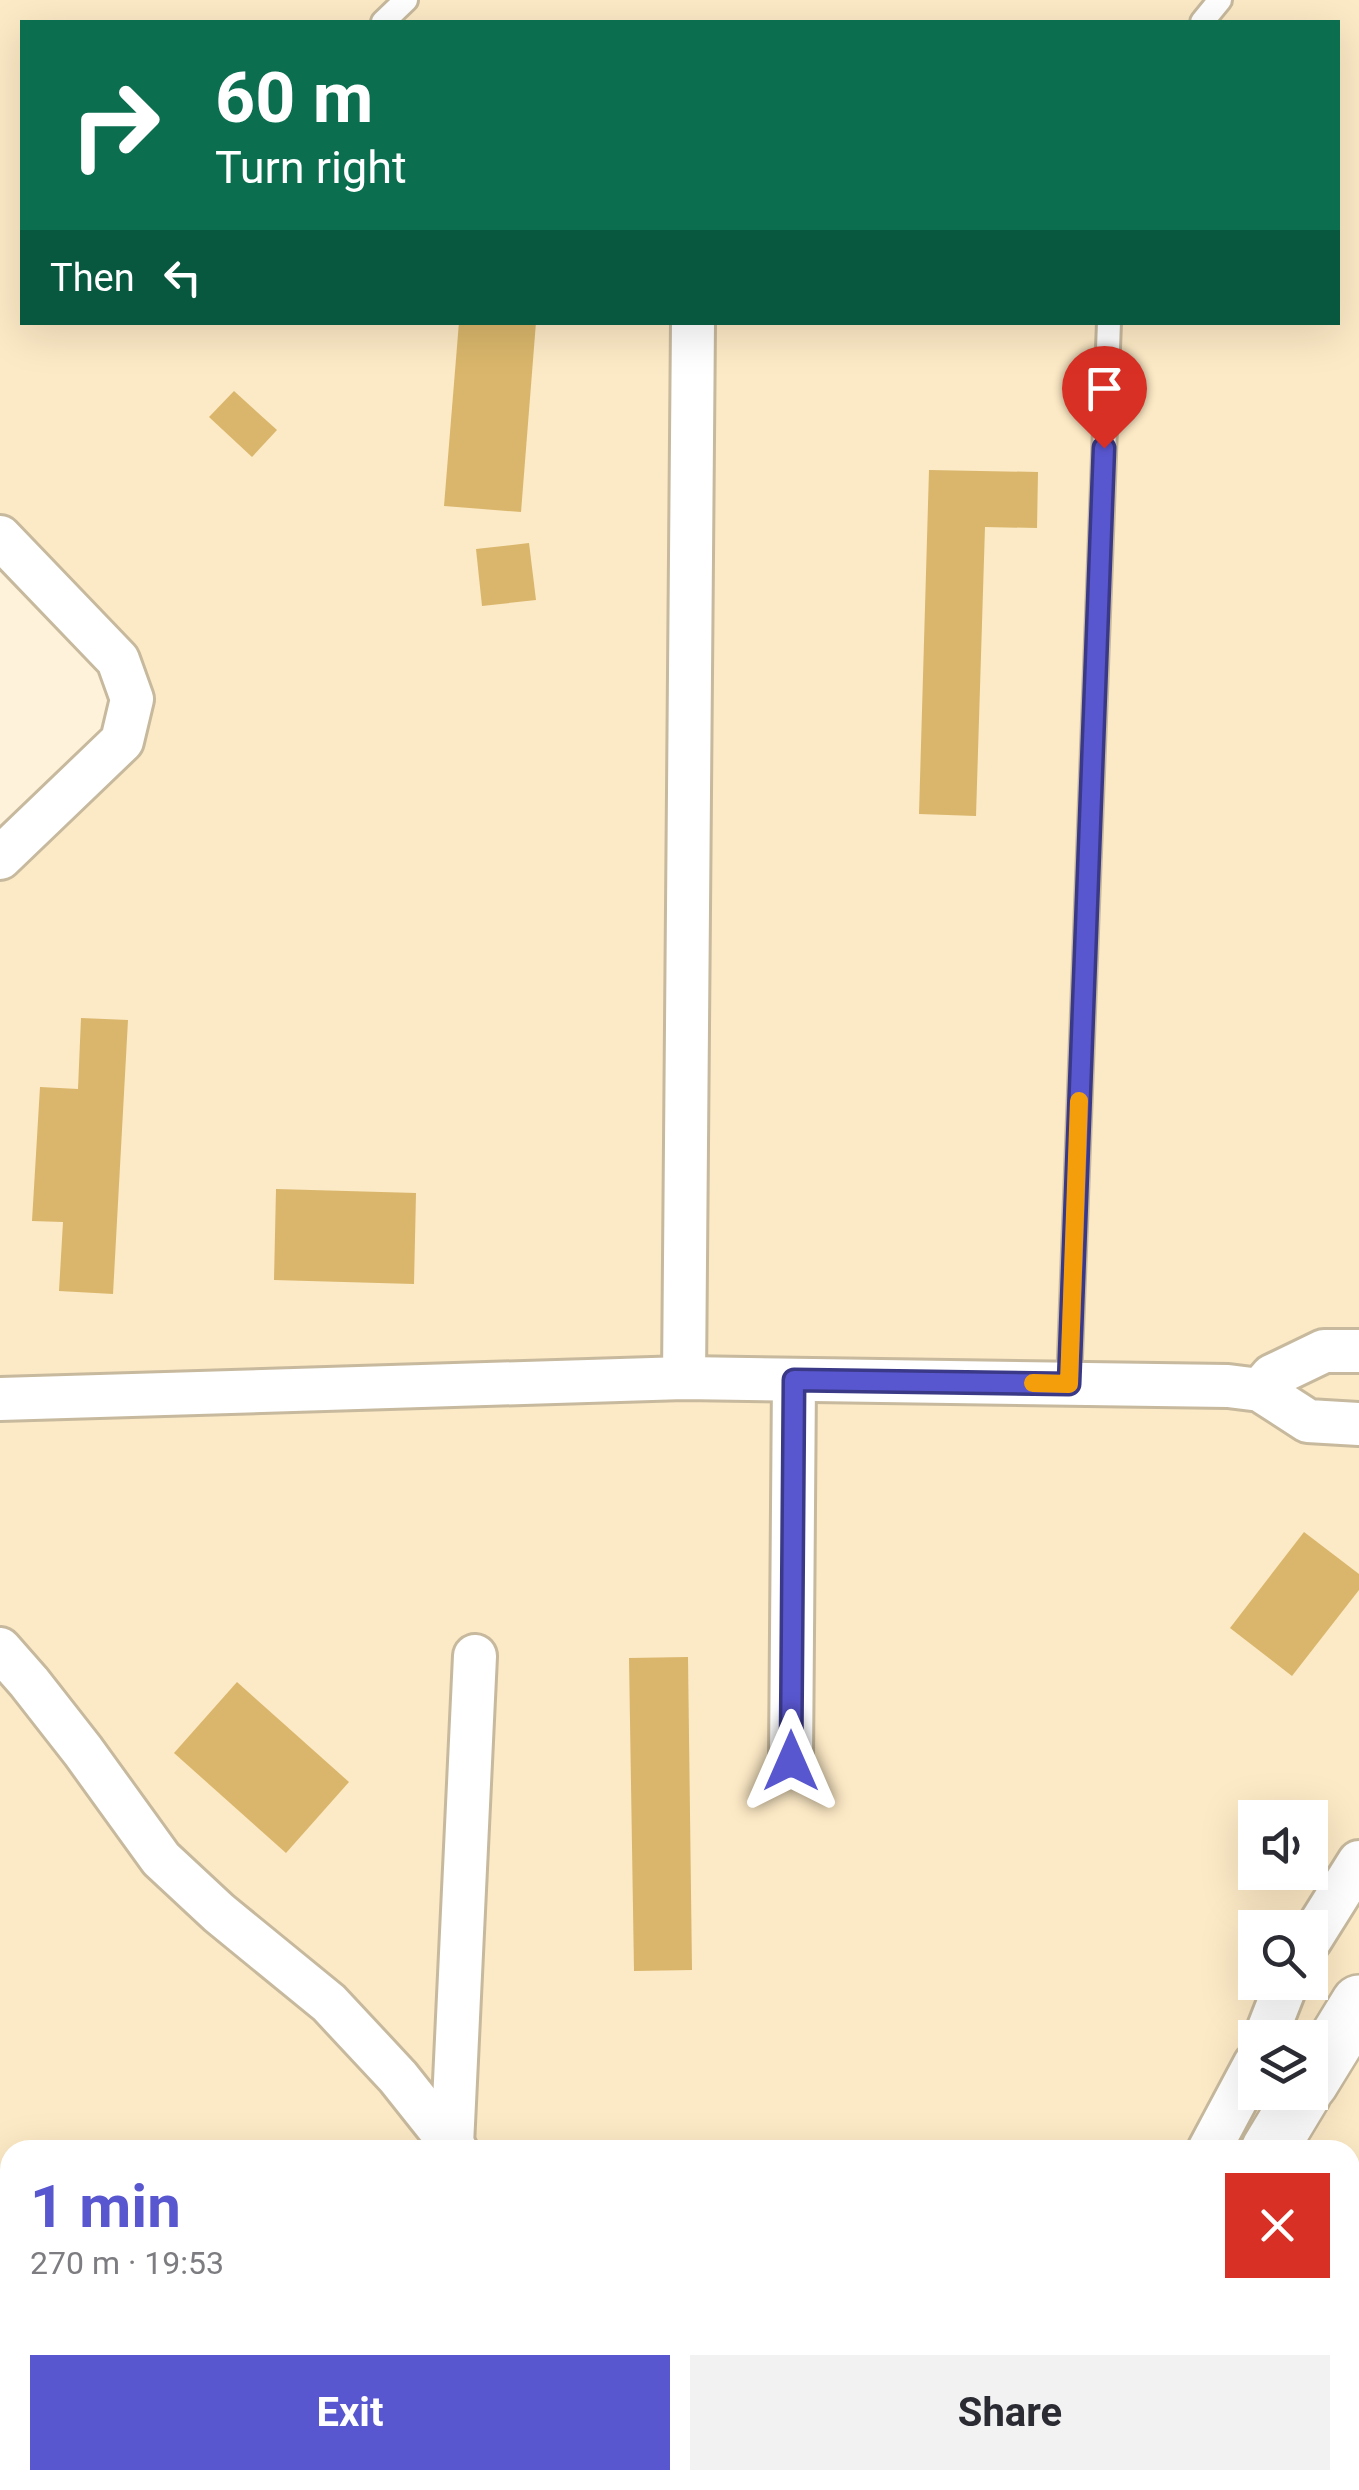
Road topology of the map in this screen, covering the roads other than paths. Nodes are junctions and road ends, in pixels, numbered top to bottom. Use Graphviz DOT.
graph roads {
  1 [pos="406,0"];
  2 [pos="1220,0"];
  3 [pos="384,20"];
  4 [pos="1204,20"];
  5 [pos="693,325"];
  6 [pos="1109,325"];
  7 [pos="0,536"];
  8 [pos="0,858"];
  9 [pos="1359,1351"];
  10 [pos="684,1378"];
  11 [pos="794,1380"];
  12 [pos="1069,1384"];
  13 [pos="1260,1390"];
  14 [pos="0,1399"];
  15 [pos="1359,1424"];
  16 [pos="0,1649"];
  17 [pos="475,1656"];
  18 [pos="791,1761"];
  19 [pos="1359,1862"];
  20 [pos="1328,1911"];
  21 [pos="1359,2003"];
  22 [pos="1328,2054"];
  23 [pos="1238,2096"];
  24 [pos="1293,2110"];
  25 [pos="448,2140"];
  26 [pos="454,2140"];
  27 [pos="1214,2140"];
  28 [pos="1275,2140"];
  1 -- 3 [label="lane"];
  2 -- 4 [label="lane"];
  5 -- 10 [label="street"];
  6 -- 12 [label="lane"];
  7 -- 8 [label="street"];
  9 -- 13 [label="street"];
  10 -- 11 [label="street"];
  10 -- 14 [label="street"];
  11 -- 12 [label="street"];
  11 -- 18 [label="street"];
  12 -- 13 [label="street"];
  13 -- 15 [label="street"];
  16 -- 25 [label="street"];
  17 -- 26 [label="street"];
  19 -- 20 [label="street"];
  21 -- 22 [label="main road"];
  23 -- 27 [label="street"];
  24 -- 28 [label="main road"];
}
